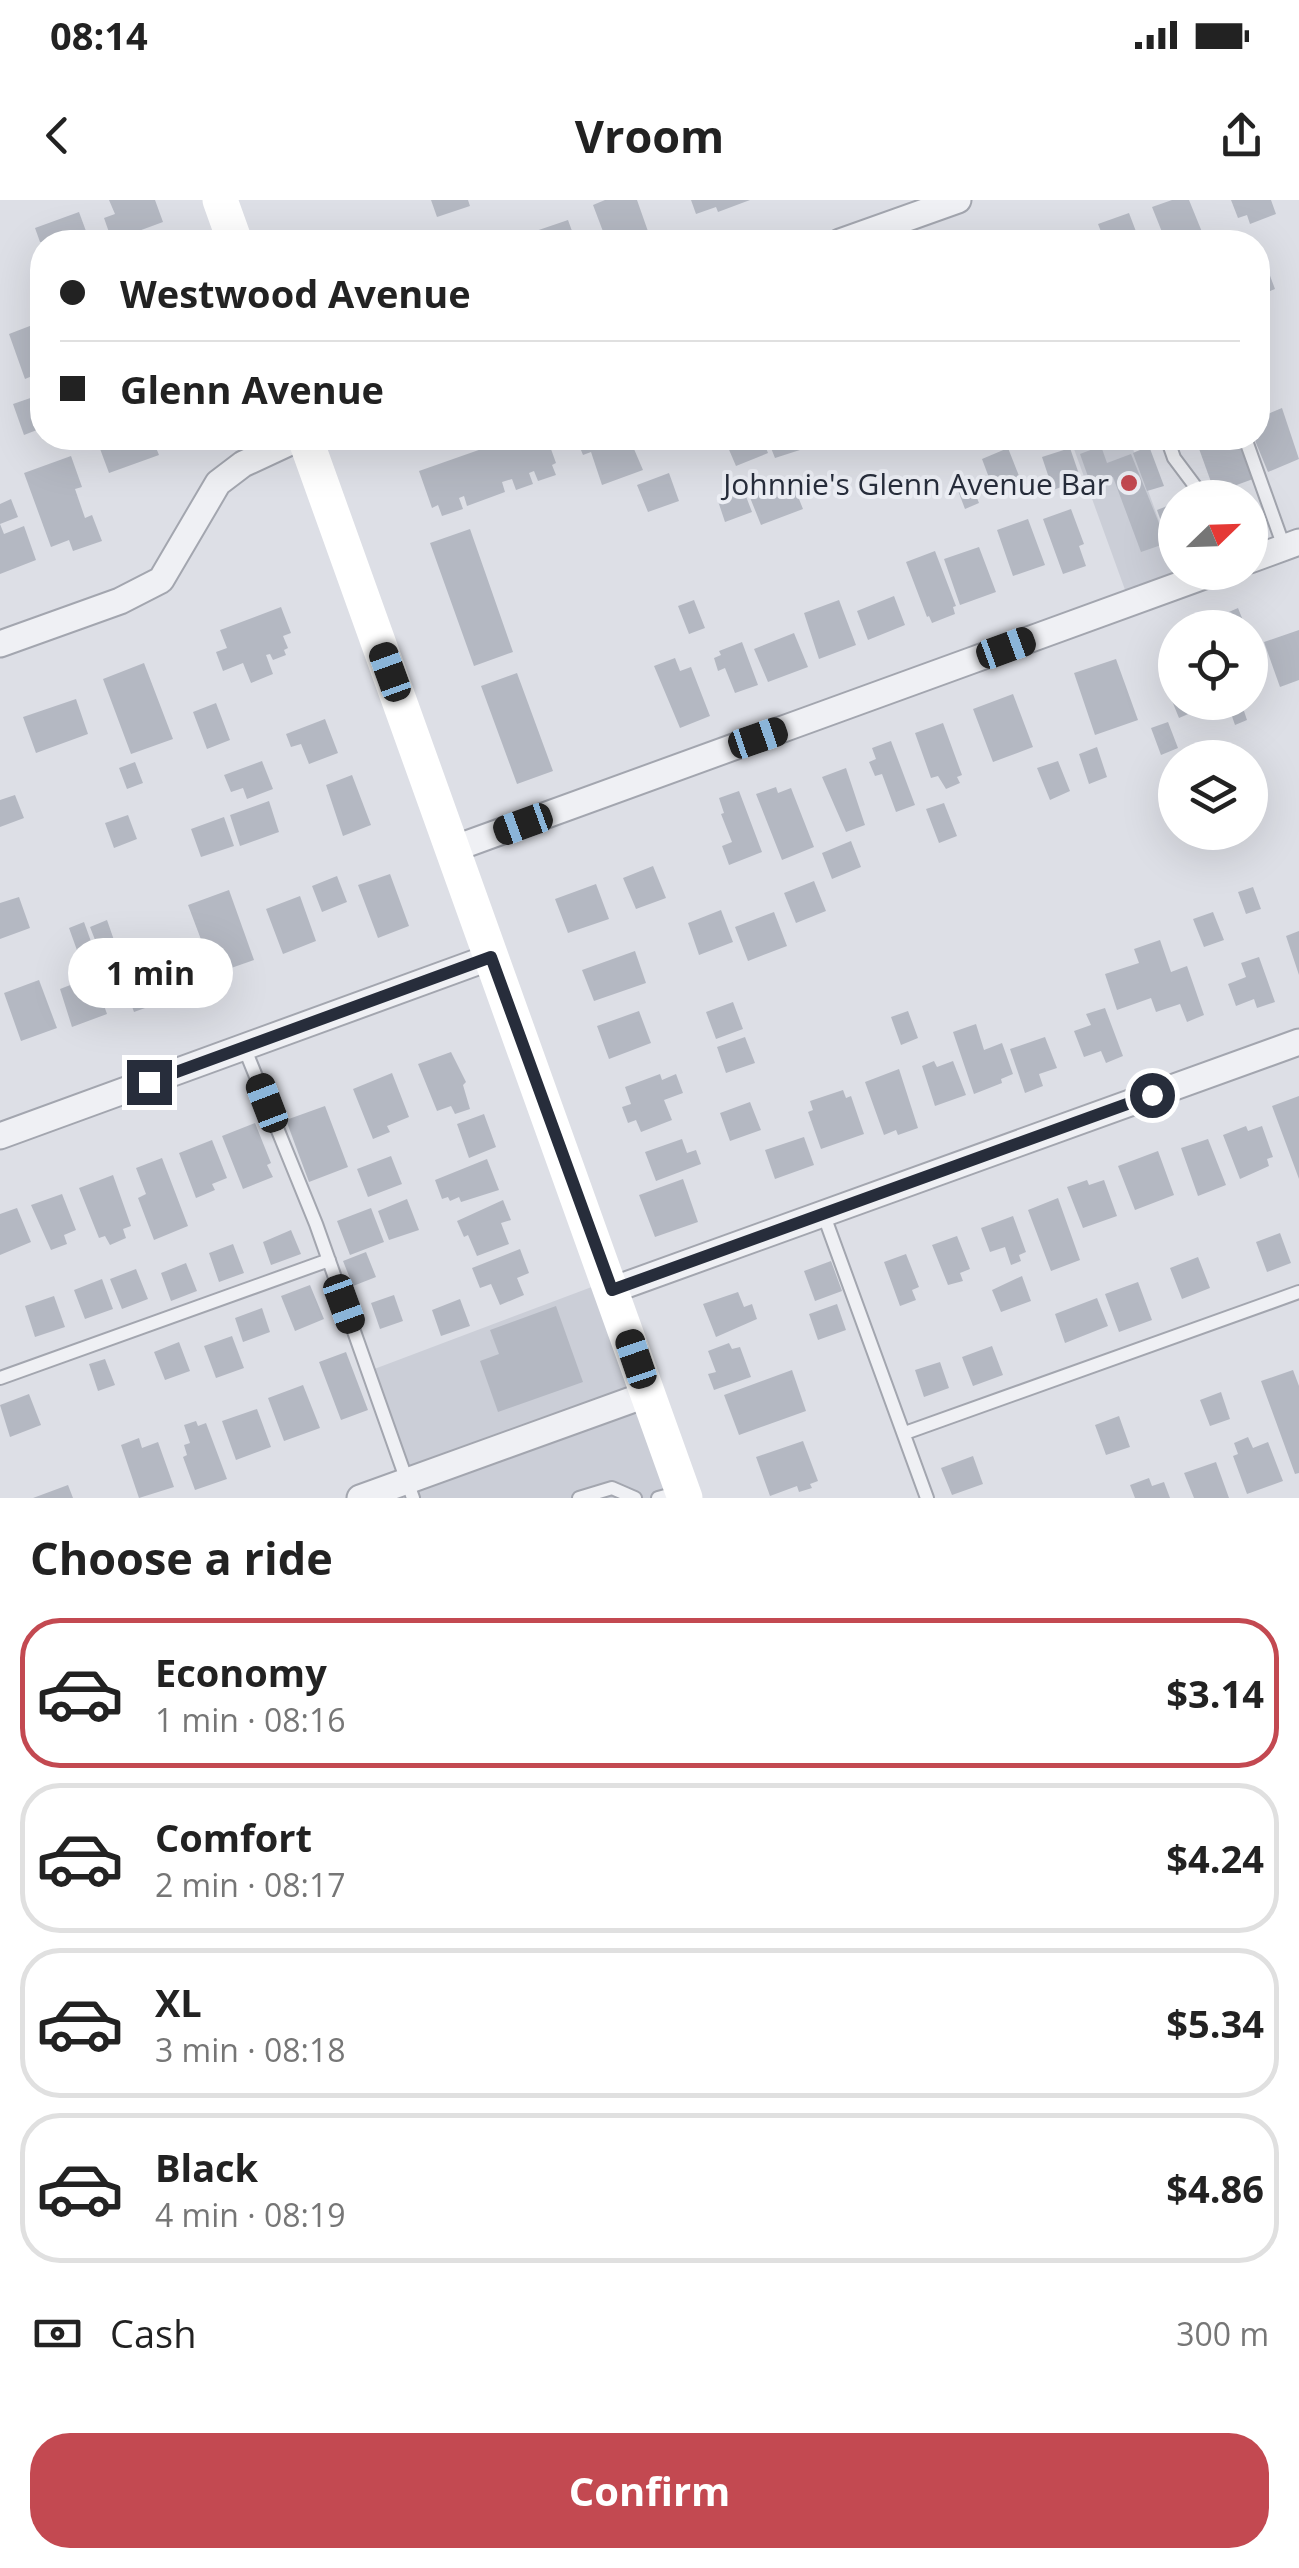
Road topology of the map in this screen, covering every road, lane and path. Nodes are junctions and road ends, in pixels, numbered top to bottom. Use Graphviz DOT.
graph roads {
  1 [pos="220,200"];
  2 [pos="958,200"];
  3 [pos="231,230"];
  4 [pos="874,230"];
  5 [pos="271,450"];
  6 [pos="306,450"];
  7 [pos="1171,450"];
  8 [pos="1250,450"];
  9 [pos="1190,480"];
  10 [pos="1292,545"];
  11 [pos="1268,554"];
  12 [pos="1165,590"];
  13 [pos="0,644"];
  14 [pos="453,849"];
  15 [pos="491,957"];
  16 [pos="1299,1042"];
  17 [pos="244,1047"];
  18 [pos="0,1136"];
  19 [pos="823,1214"];
  20 [pos="329,1260"];
  21 [pos="612,1290"];
  22 [pos="1299,1292"];
  23 [pos="0,1378"];
  24 [pos="648,1394"];
  25 [pos="905,1433"];
  26 [pos="410,1490"];
  27 [pos="675,1496"];
  28 [pos="360,1498"];
  29 [pos="579,1498"];
  30 [pos="635,1498"];
  31 [pos="927,1498"];
  1 -- 3 [label="street"];
  2 -- 4 [label="street"];
  5 -- 13 [label="street"];
  6 -- 14 [label="street"];
  7 -- 9 [label="lane"];
  8 -- 10 [label="lane"];
  10 -- 11 [label="street"];
  12 -- 14 [label="street"];
  14 -- 15 [label="street"];
  15 -- 17 [label="street"];
  15 -- 21 [label="street"];
  16 -- 19 [label="street"];
  17 -- 18 [label="street"];
  17 -- 20 [label="lane"];
  19 -- 21 [label="street"];
  19 -- 25 [label="lane"];
  20 -- 23 [label="lane"];
  20 -- 26 [label="lane"];
  21 -- 24 [label="street"];
  22 -- 25 [label="lane"];
  24 -- 26 [label="street"];
  24 -- 27 [label="street"];
  25 -- 31 [label="lane"];
  26 -- 28 [label="street"];
  29 -- 30 [label="lane"];
}
